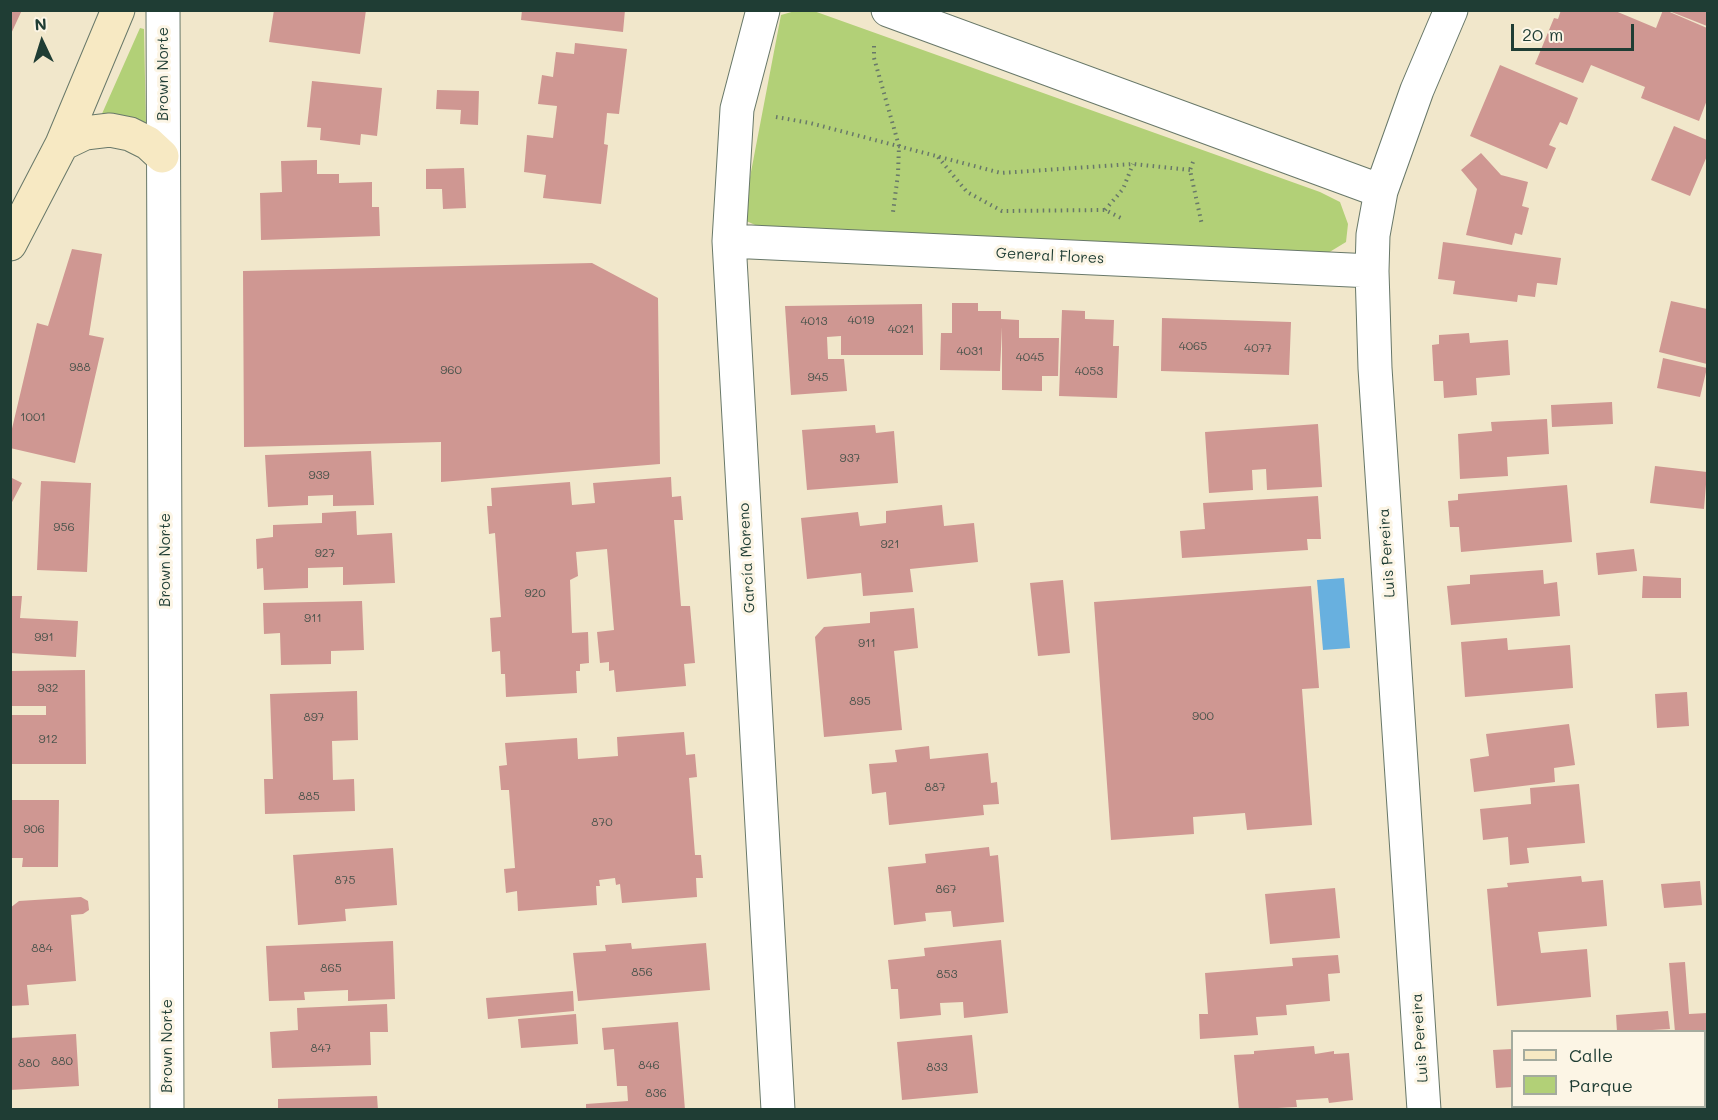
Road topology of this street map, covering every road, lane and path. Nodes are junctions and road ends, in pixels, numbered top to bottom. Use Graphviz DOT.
graph roads {
  1 [pos="118,10"];
  2 [pos="163,10"];
  3 [pos="763,10"];
  4 [pos="1451,10"];
  5 [pos="881,22"];
  6 [pos="737,109"];
  7 [pos="1205,127"];
  8 [pos="63,144"];
  9 [pos="899,146"];
  10 [pos="162,156"];
  11 [pos="938,156"];
  12 [pos="1133,164"];
  13 [pos="1190,170"];
  14 [pos="1381,191"];
  15 [pos="1105,210"];
  16 [pos="729,241"];
  17 [pos="10,244"];
  18 [pos="888,248"];
  19 [pos="1157,260"];
  20 [pos="1214,263"];
  21 [pos="1372,271"];
  22 [pos="167,1110"];
  23 [pos="778,1110"];
  24 [pos="1424,1110"];
  1 -- 8 [label="main road"];
  2 -- 10 [label="street, Brown Norte"];
  3 -- 6 [label="street, García Moreno"];
  4 -- 14 [label="street, Luis Pereira"];
  5 -- 7 [label="street"];
  5 -- 9 [label="path"];
  6 -- 9 [label="path"];
  6 -- 16 [label="street, García Moreno"];
  7 -- 13 [label="path"];
  7 -- 14 [label="street"];
  8 -- 10 [label="main road"];
  8 -- 17 [label="main road"];
  9 -- 11 [label="path"];
  9 -- 18 [label="path"];
  10 -- 22 [label="street, Brown Norte"];
  11 -- 12 [label="path"];
  11 -- 15 [label="path"];
  12 -- 13 [label="path"];
  12 -- 15 [label="path"];
  13 -- 20 [label="path"];
  14 -- 21 [label="street, Luis Pereira"];
  15 -- 19 [label="path"];
  16 -- 18 [label="street, General Flores"];
  16 -- 23 [label="street, García Moreno"];
  18 -- 19 [label="street, General Flores"];
  19 -- 20 [label="street, General Flores"];
  20 -- 21 [label="street, General Flores"];
  21 -- 24 [label="street, Luis Pereira"];
}
